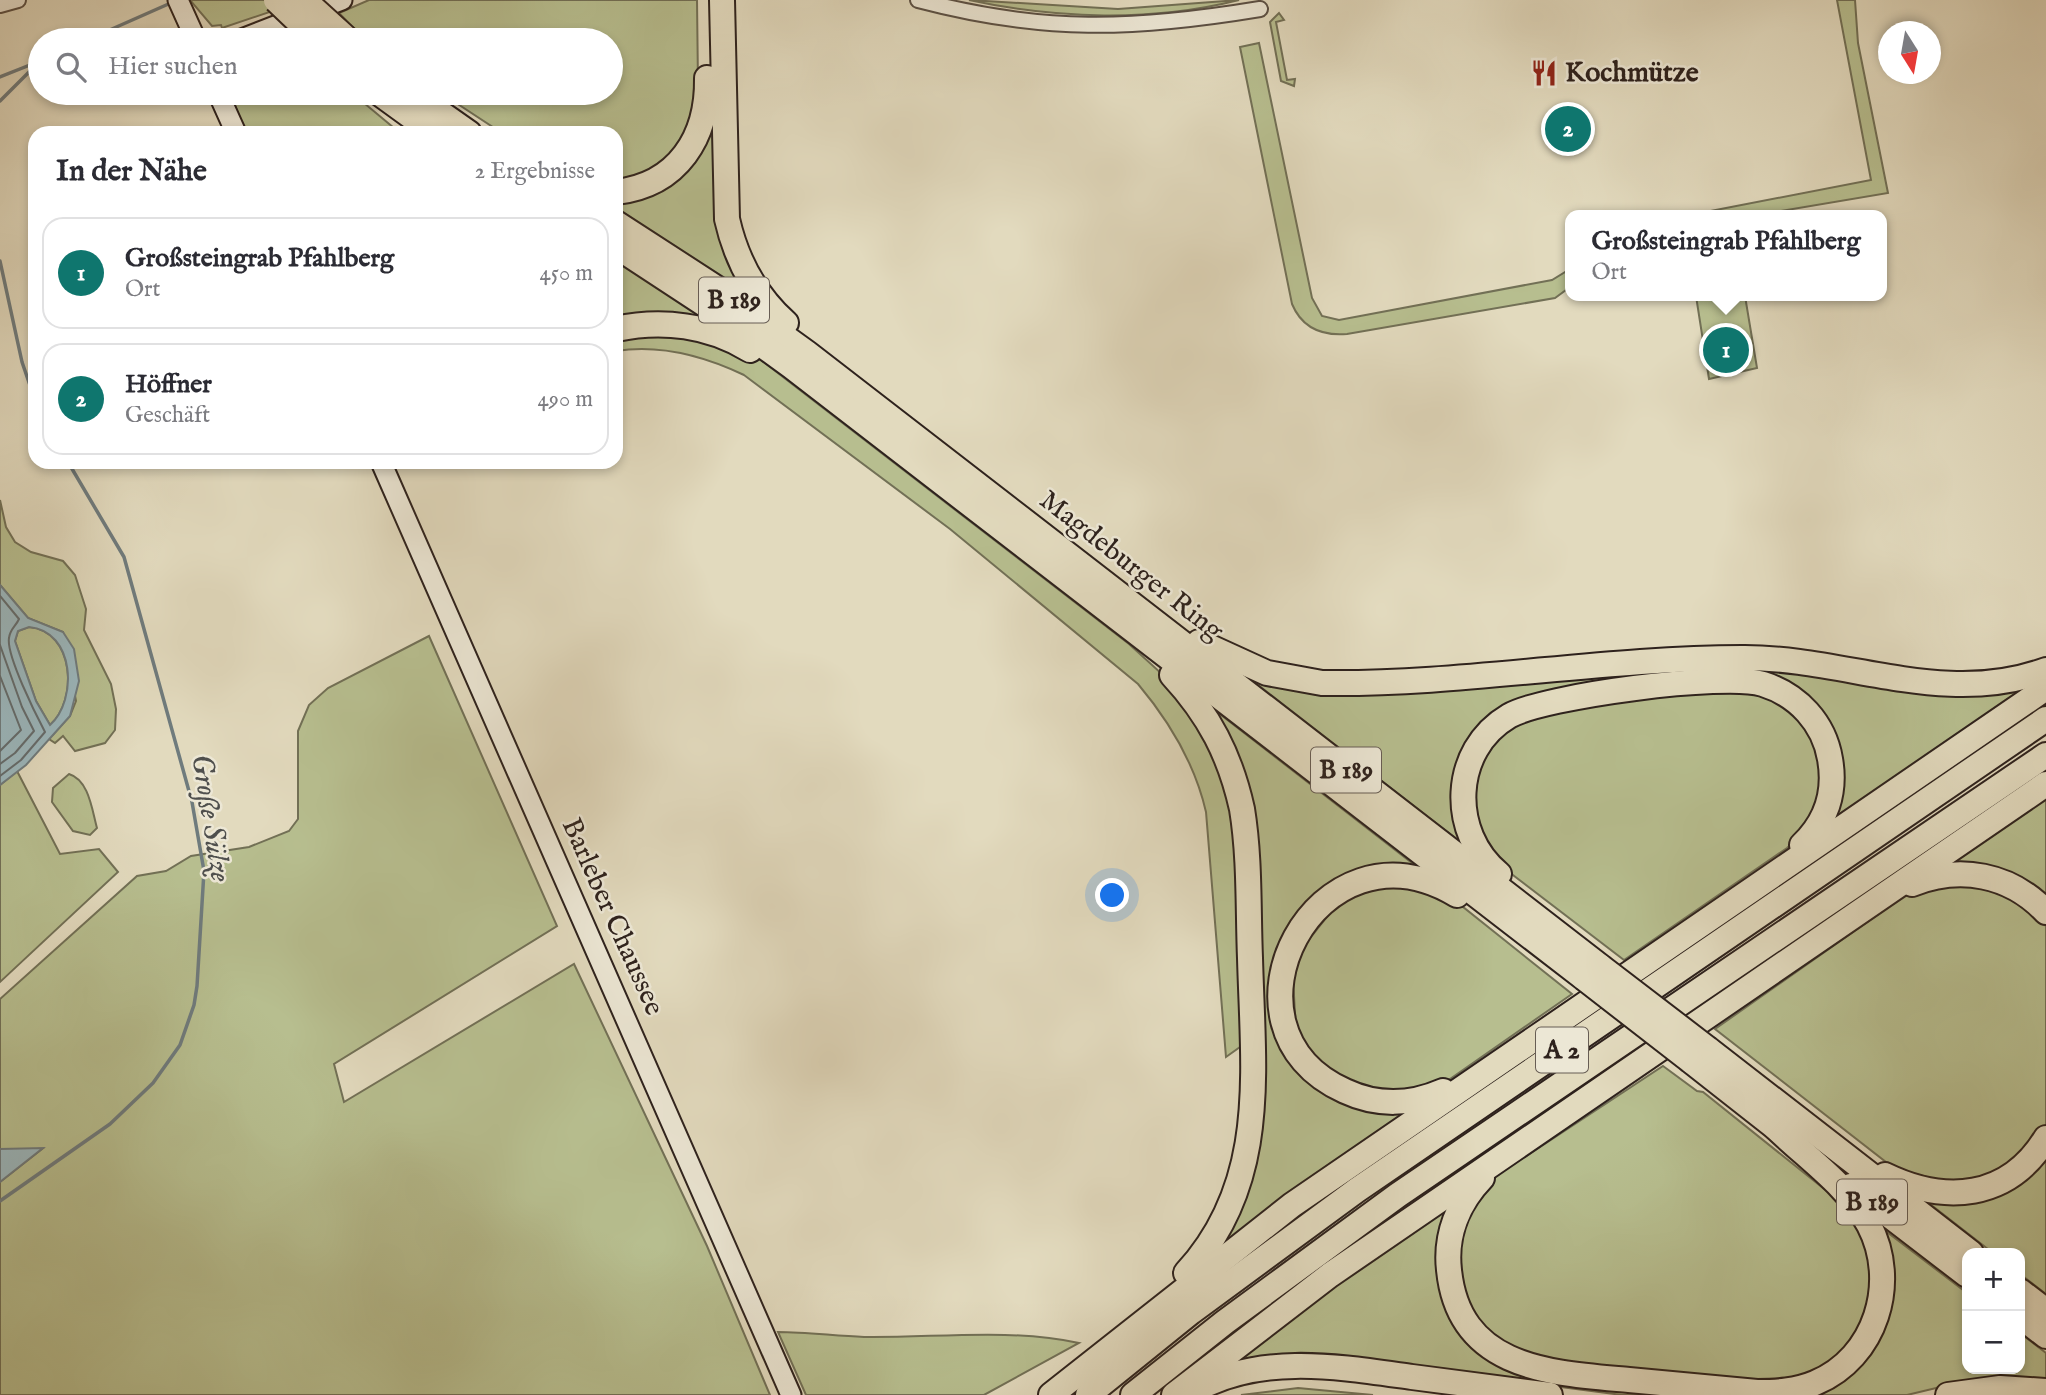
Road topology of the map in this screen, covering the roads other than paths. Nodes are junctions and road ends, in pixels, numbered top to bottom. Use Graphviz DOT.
graph roads {
  1 [pos="18,0"];
  2 [pos="276,0"];
  3 [pos="304,0"];
  4 [pos="342,0"];
  5 [pos="705,0"];
  6 [pos="722,0"];
  7 [pos="918,0"];
  8 [pos="0,5"];
  9 [pos="180,5"];
  10 [pos="1260,9"];
  11 [pos="191,28"];
  12 [pos="270,28"];
  13 [pos="305,28"];
  14 [pos="335,28"];
  15 [pos="224,105"];
  16 [pos="396,105"];
  17 [pos="429,105"];
  18 [pos="233,126"];
  19 [pos="424,126"];
  20 [pos="459,126"];
  21 [pos="623,190"];
  22 [pos="623,228"];
  23 [pos="623,251"];
  24 [pos="623,328"];
  25 [pos="837,388"];
  26 [pos="383,469"];
  27 [pos="1127,613"];
  28 [pos="2046,670"];
  29 [pos="2046,688"];
  30 [pos="2046,719"];
  31 [pos="2046,755"];
  32 [pos="2046,784"];
  33 [pos="1764,881"];
  34 [pos="1870,903"];
  35 [pos="2046,912"];
  36 [pos="1545,936"];
  37 [pos="1700,1055"];
  38 [pos="1497,1063"];
  39 [pos="1776,1128"];
  40 [pos="2046,1138"];
  41 [pos="1524,1141"];
  42 [pos="1845,1156"];
  43 [pos="1965,1248"];
  44 [pos="1962,1271"];
  45 [pos="2025,1295"];
  46 [pos="2046,1311"];
  47 [pos="1146,1318"];
  48 [pos="2025,1320"];
  49 [pos="2046,1336"];
  50 [pos="2046,1391"];
  51 [pos="791,1395"];
  52 [pos="1051,1395"];
  53 [pos="1088,1395"];
  54 [pos="1133,1395"];
  55 [pos="1174,1395"];
  56 [pos="1186,1395"];
  57 [pos="1550,1395"];
  58 [pos="1948,1395"];
  1 -- 8 [label="street"];
  2 -- 13 [label="highway, bridge"];
  3 -- 14 [label="highway, bridge"];
  4 -- 12 [label="street"];
  5 -- 21 [label="highway"];
  6 -- 25 [label="highway"];
  7 -- 10 [label="street"];
  9 -- 11 [label="street"];
  15 -- 18 [label="street"];
  16 -- 19 [label="highway"];
  17 -- 20 [label="highway"];
  22 -- 25 [label="highway, Magdeburger Ring / B 189"];
  23 -- 25 [label="highway, Magdeburger Ring / B 189"];
  24 -- 25 [label="highway"];
  25 -- 27 [label="highway, Magdeburger Ring / B 189"];
  26 -- 51 [label="street, Barleber Chaussee"];
  27 -- 28 [label="highway"];
  27 -- 36 [label="highway, Magdeburger Ring / B 189"];
  27 -- 47 [label="highway"];
  29 -- 33 [label="highway"];
  30 -- 53 [label="highway, A 2"];
  31 -- 54 [label="highway, A 2"];
  32 -- 34 [label="highway"];
  33 -- 36 [label="highway"];
  33 -- 38 [label="highway"];
  34 -- 35 [label="highway"];
  34 -- 41 [label="highway"];
  36 -- 37 [label="highway, Magdeburger Ring / B 189, bridge"];
  36 -- 38 [label="highway"];
  37 -- 39 [label="highway, B 189"];
  37 -- 42 [label="highway, B 189"];
  38 -- 47 [label="highway"];
  39 -- 41 [label="highway"];
  39 -- 44 [label="highway, B 189"];
  40 -- 42 [label="highway"];
  41 -- 55 [label="highway"];
  42 -- 43 [label="highway, B 189"];
  45 -- 46 [label="highway"];
  47 -- 52 [label="highway"];
  48 -- 49 [label="highway"];
  50 -- 58 [label="highway"];
  56 -- 57 [label="highway"];
}
